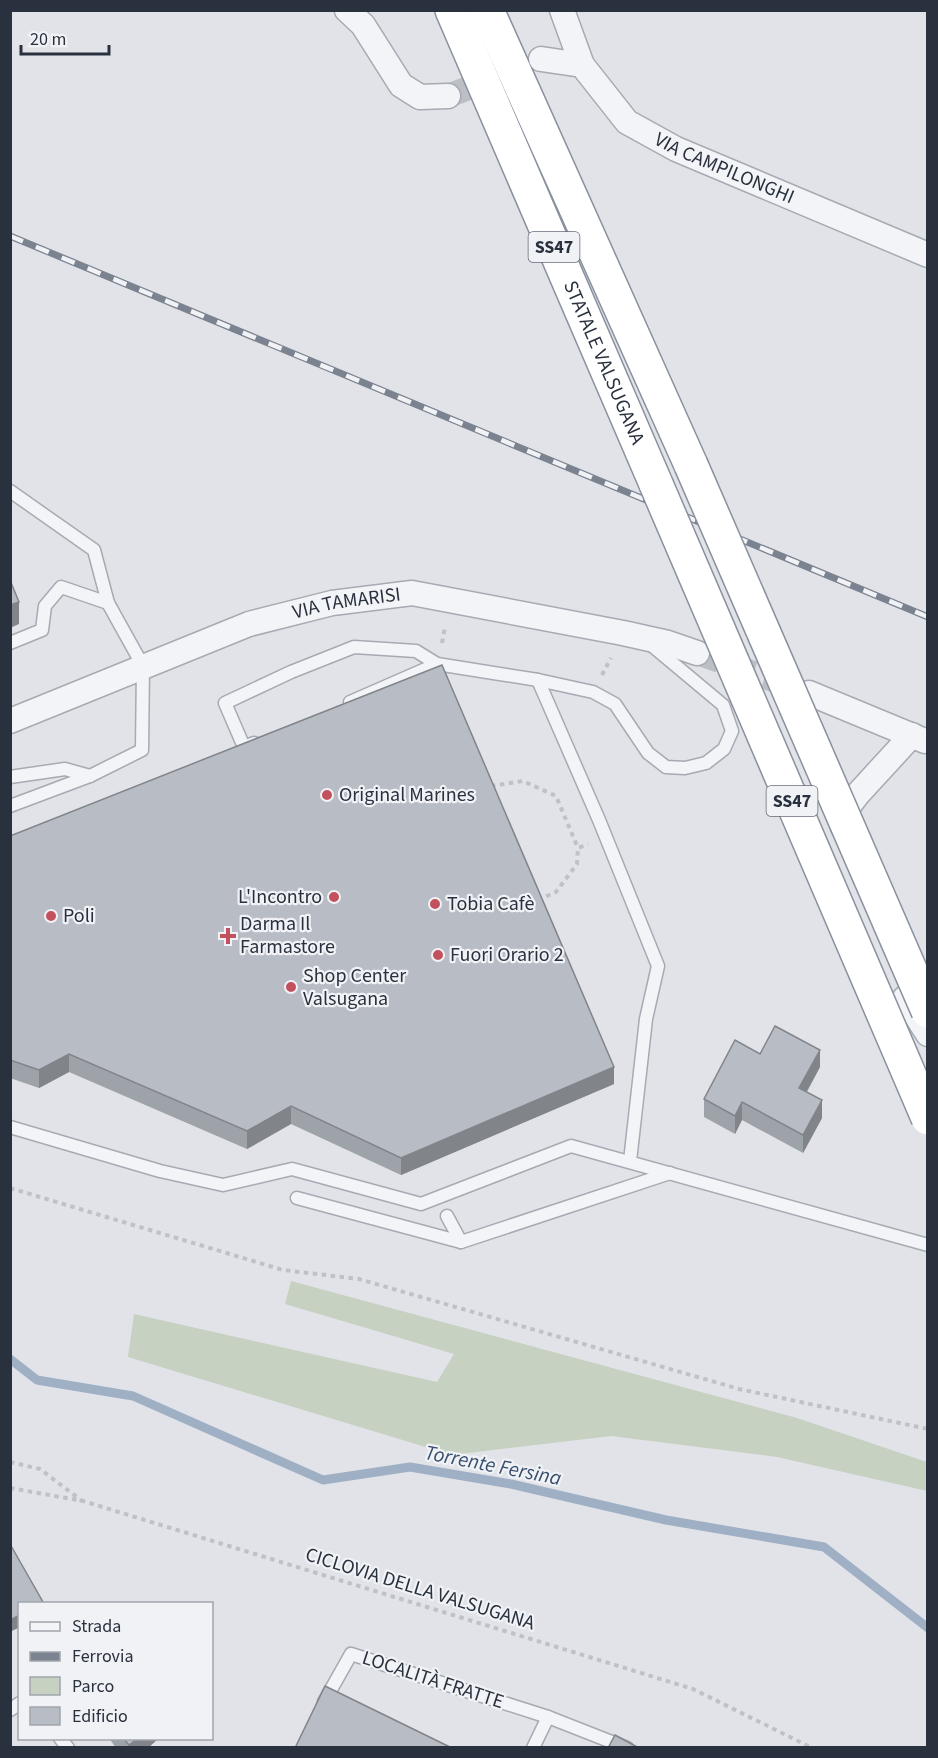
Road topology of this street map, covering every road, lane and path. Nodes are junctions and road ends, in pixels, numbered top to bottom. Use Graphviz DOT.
graph roads {
  1 [pos="347,10"];
  2 [pos="452,10"];
  3 [pos="487,10"];
  4 [pos="562,10"];
  5 [pos="541,59"];
  6 [pos="582,65"];
  7 [pos="448,96"];
  8 [pos="927,255"];
  9 [pos="10,491"];
  10 [pos="451,601"];
  11 [pos="108,603"];
  12 [pos="633,635"];
  13 [pos="10,643"];
  14 [pos="697,653"];
  15 [pos="437,664"];
  16 [pos="142,666"];
  17 [pos="538,680"];
  18 [pos="593,692"];
  19 [pos="809,693"];
  20 [pos="342,705"];
  21 [pos="10,721"];
  22 [pos="266,738"];
  23 [pos="920,738"];
  24 [pos="244,747"];
  25 [pos="248,760"];
  26 [pos="90,776"];
  27 [pos="10,777"];
  28 [pos="487,786"];
  29 [pos="10,806"];
  30 [pos="606,837"];
  31 [pos="578,848"];
  32 [pos="535,902"];
  33 [pos="927,1011"];
  34 [pos="927,1034"];
  35 [pos="927,1118"];
  36 [pos="10,1127"];
  37 [pos="630,1161"];
  38 [pos="671,1172"];
  39 [pos="10,1188"];
  40 [pos="297,1198"];
  41 [pos="447,1216"];
  42 [pos="461,1242"];
  43 [pos="927,1245"];
  44 [pos="927,1429"];
  45 [pos="10,1462"];
  46 [pos="10,1488"];
  47 [pos="83,1501"];
  48 [pos="316,1716"];
  49 [pos="548,1717"];
  50 [pos="597,1742"];
  51 [pos="533,1748"];
  52 [pos="627,1748"];
  53 [pos="812,1748"];
  1 -- 7 [label="street"];
  2 -- 35 [label="highway, STATALE VALSUGANA / SS47, bridge"];
  3 -- 33 [label="highway, STATALE VALSUGANA / SS47, bridge"];
  4 -- 6 [label="street, VIA CAMPILONGHI"];
  5 -- 6 [label="street"];
  6 -- 8 [label="street, VIA CAMPILONGHI"];
  9 -- 11 [label="lane"];
  10 -- 12 [label="street, VIA TAMARISI"];
  10 -- 15 [label="path"];
  10 -- 16 [label="street, VIA TAMARISI"];
  11 -- 13 [label="lane"];
  11 -- 16 [label="lane"];
  12 -- 14 [label="street, VIA TAMARISI"];
  12 -- 18 [label="path"];
  12 -- 18 [label="lane"];
  15 -- 17 [label="lane"];
  15 -- 20 [label="lane"];
  15 -- 24 [label="lane"];
  16 -- 21 [label="street, VIA TAMARISI"];
  16 -- 26 [label="lane"];
  17 -- 18 [label="lane"];
  17 -- 30 [label="lane"];
  19 -- 23 [label="street"];
  22 -- 24 [label="lane"];
  23 -- 34 [label="street"];
  24 -- 25 [label="lane"];
  26 -- 27 [label="lane"];
  26 -- 29 [label="lane"];
  28 -- 31 [label="path"];
  30 -- 31 [label="path"];
  30 -- 37 [label="lane"];
  31 -- 32 [label="path"];
  36 -- 37 [label="lane"];
  37 -- 38 [label="lane"];
  38 -- 42 [label="lane"];
  38 -- 43 [label="lane"];
  39 -- 44 [label="path"];
  40 -- 42 [label="lane"];
  41 -- 42 [label="lane"];
  45 -- 47 [label="path"];
  46 -- 47 [label="path, CICLOVIA DELLA VALSUGANA"];
  47 -- 53 [label="path, CICLOVIA DELLA VALSUGANA"];
  48 -- 49 [label="lane, LOCALITÀ FRATTE"];
  49 -- 50 [label="lane, LOCALITÀ FRATTE"];
  49 -- 51 [label="lane"];
  50 -- 52 [label="lane, LOCALITÀ FRATTE"];
}
